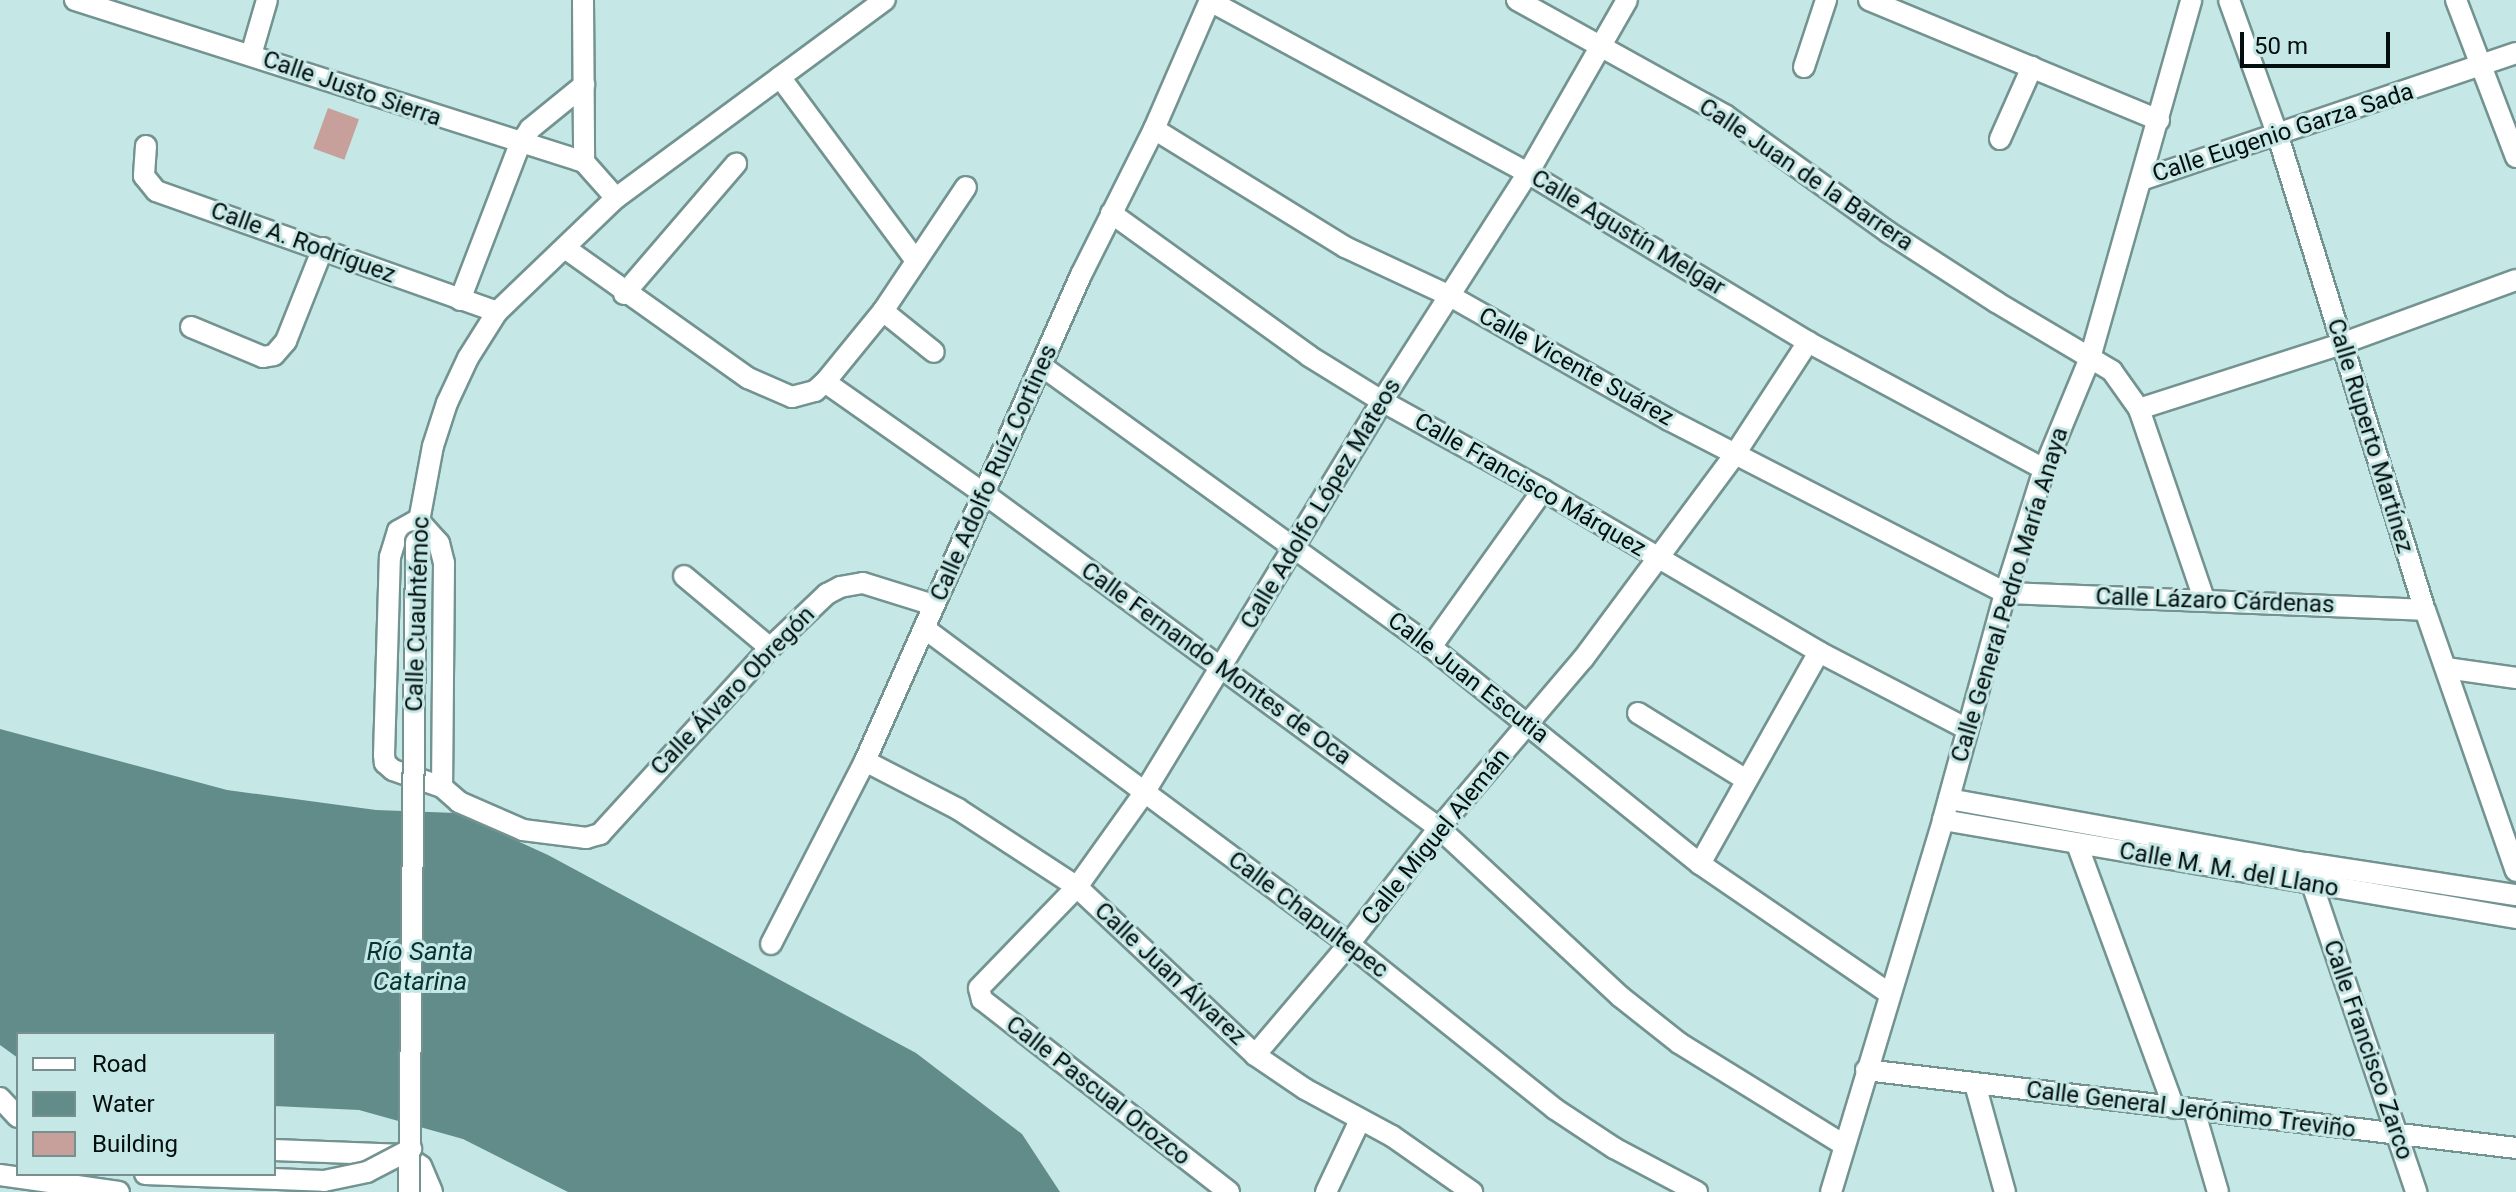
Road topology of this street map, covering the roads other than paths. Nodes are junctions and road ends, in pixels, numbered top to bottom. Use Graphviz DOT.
graph roads {
  1 [pos="75,0"];
  2 [pos="267,0"];
  3 [pos="583,0"];
  4 [pos="885,0"];
  5 [pos="1210,0"];
  6 [pos="1517,0"];
  7 [pos="1627,0"];
  8 [pos="1826,0"];
  9 [pos="1869,0"];
  10 [pos="2191,0"];
  11 [pos="2229,0"];
  12 [pos="2456,0"];
  13 [pos="1601,47"];
  14 [pos="2516,53"];
  15 [pos="251,55"];
  16 [pos="2481,66"];
  17 [pos="1804,67"];
  18 [pos="2032,67"];
  19 [pos="780,77"];
  20 [pos="584,85"];
  21 [pos="2159,120"];
  22 [pos="1154,129"];
  23 [pos="2278,136"];
  24 [pos="2000,139"];
  25 [pos="520,144"];
  26 [pos="146,146"];
  27 [pos="2516,157"];
  28 [pos="584,162"];
  29 [pos="736,164"];
  30 [pos="1528,173"];
  31 [pos="2141,180"];
  32 [pos="966,187"];
  33 [pos="616,198"];
  34 [pos="1111,213"];
  35 [pos="323,248"];
  36 [pos="565,248"];
  37 [pos="916,261"];
  38 [pos="2516,280"];
  39 [pos="624,294"];
  40 [pos="1450,296"];
  41 [pos="460,300"];
  42 [pos="883,311"];
  43 [pos="497,312"];
  44 [pos="191,327"];
  45 [pos="1808,342"];
  46 [pos="2341,344"];
  47 [pos="934,352"];
  48 [pos="2090,358"];
  49 [pos="1043,367"];
  50 [pos="825,382"];
  51 [pos="1382,401"];
  52 [pos="2139,409"];
  53 [pos="1735,454"];
  54 [pos="2044,469"];
  55 [pos="1543,490"];
  56 [pos="986,495"];
  57 [pos="418,520"];
  58 [pos="1294,545"];
  59 [pos="1660,559"];
  60 [pos="684,576"];
  61 [pos="2005,593"];
  62 [pos="2204,599"];
  63 [pos="933,605"];
  64 [pos="2425,610"];
  65 [pos="924,628"];
  66 [pos="1431,647"];
  67 [pos="770,648"];
  68 [pos="1819,652"];
  69 [pos="2446,668"];
  70 [pos="1222,669"];
  71 [pos="2516,678"];
  72 [pos="1638,713"];
  73 [pos="1528,725"];
  74 [pos="1967,729"];
  75 [pos="865,761"];
  76 [pos="1745,779"];
  77 [pos="442,787"];
  78 [pos="1144,793"];
  79 [pos="1949,799"];
  80 [pos="1943,820"];
  81 [pos="1439,828"];
  82 [pos="2077,844"];
  83 [pos="2306,863"];
  84 [pos="1700,864"];
  85 [pos="2516,871"];
  86 [pos="2312,884"];
  87 [pos="1077,887"];
  88 [pos="2516,895"];
  89 [pos="2516,918"];
  90 [pos="771,944"];
  91 [pos="1349,944"];
  92 [pos="981,984"];
  93 [pos="1890,994"];
  94 [pos="1255,1055"];
  95 [pos="1866,1070"];
  96 [pos="1975,1084"];
  97 [pos="0,1098"];
  98 [pos="2184,1109"];
  99 [pos="16,1115"];
  100 [pos="1360,1120"];
  101 [pos="2396,1134"];
  102 [pos="1844,1145"];
  103 [pos="2516,1148"];
  104 [pos="411,1149"];
  105 [pos="276,1150"];
  106 [pos="0,1175"];
  107 [pos="196,1176"];
  108 [pos="82,1180"];
  109 [pos="32,1182"];
  110 [pos="119,1192"];
  111 [pos="409,1192"];
  112 [pos="432,1192"];
  113 [pos="1229,1192"];
  114 [pos="1326,1192"];
  115 [pos="1472,1192"];
  116 [pos="1697,1192"];
  117 [pos="1831,1192"];
  118 [pos="2005,1192"];
  119 [pos="2218,1192"];
  120 [pos="2416,1192"];
  1 -- 15 [label="street, Calle Justo Sierra"];
  2 -- 15 [label="street"];
  3 -- 20 [label="street"];
  4 -- 19 [label="street, Calle Cuauhtémoc"];
  5 -- 22 [label="street, Calle Adolfo Ruíz Cortines"];
  5 -- 30 [label="street, Calle Agustín Melgar"];
  6 -- 13 [label="street, Calle Juan de la Barrera"];
  7 -- 13 [label="street, Calle Adolfo López Mateos"];
  8 -- 17 [label="street"];
  9 -- 18 [label="street"];
  10 -- 21 [label="street, Calle General Pedro María Anaya"];
  11 -- 23 [label="street, Calle Ruperto Martínez"];
  12 -- 16 [label="street"];
  13 -- 30 [label="street, Calle Adolfo López Mateos"];
  13 -- 48 [label="street, Calle Juan de la Barrera"];
  14 -- 16 [label="street, Calle Eugenio Garza Sada"];
  15 -- 25 [label="street, Calle Justo Sierra"];
  16 -- 23 [label="street, Calle Eugenio Garza Sada"];
  16 -- 27 [label="street"];
  18 -- 21 [label="street"];
  18 -- 24 [label="street"];
  19 -- 33 [label="street, Calle Cuauhtémoc"];
  19 -- 37 [label="street"];
  20 -- 25 [label="street"];
  20 -- 28 [label="street"];
  21 -- 31 [label="street, Calle General Pedro María Anaya"];
  22 -- 34 [label="street, Calle Adolfo Ruíz Cortines"];
  22 -- 40 [label="street, Calle Vicente Suárez"];
  23 -- 31 [label="street, Calle Eugenio Garza Sada"];
  23 -- 46 [label="street, Calle Ruperto Martínez"];
  25 -- 28 [label="street, Calle Justo Sierra"];
  25 -- 41 [label="street"];
  26 -- 35 [label="street, Calle A. Rodríguez"];
  28 -- 33 [label="street"];
  29 -- 39 [label="street"];
  30 -- 40 [label="street, Calle Adolfo López Mateos"];
  30 -- 45 [label="street, Calle Agustín Melgar"];
  31 -- 48 [label="street, Calle General Pedro María Anaya"];
  32 -- 37 [label="street"];
  33 -- 36 [label="street, Calle Cuauhtémoc"];
  34 -- 49 [label="street, Calle Adolfo Ruíz Cortines"];
  34 -- 51 [label="street, Calle Francisco Márquez"];
  35 -- 41 [label="street, Calle A. Rodríguez"];
  35 -- 44 [label="street"];
  36 -- 39 [label="street"];
  36 -- 43 [label="street, Calle Cuauhtémoc"];
  37 -- 42 [label="street"];
  38 -- 46 [label="street"];
  39 -- 50 [label="street"];
  40 -- 51 [label="street, Calle Adolfo López Mateos"];
  40 -- 53 [label="street, Calle Vicente Suárez"];
  41 -- 43 [label="street, Calle A. Rodríguez"];
  42 -- 47 [label="street"];
  42 -- 50 [label="street"];
  43 -- 57 [label="street, Calle Cuauhtémoc"];
  45 -- 53 [label="street, Calle Miguel Alemán"];
  45 -- 54 [label="street, Calle Agustín Melgar"];
  46 -- 52 [label="street"];
  46 -- 64 [label="street, Calle Ruperto Martínez"];
  48 -- 52 [label="street"];
  48 -- 54 [label="street, Calle General Pedro María Anaya"];
  49 -- 56 [label="street, Calle Adolfo Ruíz Cortines"];
  49 -- 58 [label="street, Calle Juan Escutia"];
  50 -- 56 [label="street, Calle Fernando Montes de Oca"];
  51 -- 55 [label="street, Calle Francisco Márquez"];
  51 -- 58 [label="street, Calle Adolfo López Mateos"];
  52 -- 62 [label="street"];
  53 -- 59 [label="street, Calle Miguel Alemán"];
  53 -- 61 [label="street, Calle Vicente Suárez"];
  54 -- 61 [label="street, Calle General Pedro María Anaya"];
  55 -- 59 [label="street, Calle Francisco Márquez"];
  55 -- 66 [label="street"];
  56 -- 63 [label="street, Calle Adolfo Ruíz Cortines"];
  56 -- 70 [label="street, Calle Fernando Montes de Oca"];
  57 -- 77 [label="street"];
  57 -- 77 [label="street"];
  57 -- 104 [label="street, Calle Cuauhtémoc, bridge"];
  58 -- 66 [label="street, Calle Juan Escutia"];
  58 -- 70 [label="street, Calle Adolfo López Mateos"];
  59 -- 68 [label="street, Calle Francisco Márquez"];
  59 -- 73 [label="street, Calle Miguel Alemán"];
  60 -- 67 [label="street"];
  61 -- 62 [label="street, Calle Lázaro Cárdenas"];
  61 -- 74 [label="street, Calle General Pedro María Anaya"];
  62 -- 64 [label="street, Calle Lázaro Cárdenas"];
  63 -- 65 [label="street, Calle Adolfo Ruíz Cortines"];
  63 -- 67 [label="street, Calle Álvaro Obregón"];
  64 -- 69 [label="street, Calle Ruperto Martínez"];
  65 -- 75 [label="street, Calle Adolfo Ruíz Cortines"];
  65 -- 78 [label="street, Calle Chapultepec"];
  66 -- 73 [label="street, Calle Juan Escutia"];
  67 -- 77 [label="street, Calle Álvaro Obregón"];
  68 -- 74 [label="street, Calle Francisco Márquez"];
  68 -- 76 [label="street"];
  69 -- 71 [label="street"];
  69 -- 85 [label="street, Calle Ruperto Martínez"];
  70 -- 78 [label="street, Calle Adolfo López Mateos"];
  70 -- 81 [label="street, Calle Fernando Montes de Oca"];
  72 -- 76 [label="street"];
  73 -- 81 [label="street, Calle Miguel Alemán"];
  73 -- 84 [label="street, Calle Juan Escutia"];
  74 -- 79 [label="street, Calle General Pedro María Anaya"];
  75 -- 87 [label="street, Calle Juan Álvarez"];
  75 -- 90 [label="street, Calle Adolfo Ruíz Cortines"];
  76 -- 84 [label="street"];
  78 -- 87 [label="street, Calle Adolfo López Mateos"];
  78 -- 91 [label="street, Calle Chapultepec"];
  79 -- 80 [label="street, Calle General Pedro María Anaya"];
  79 -- 83 [label="street, Calle M. M. del Llano"];
  80 -- 82 [label="street, Calle M. M. del Llano"];
  80 -- 93 [label="street, Calle General Pedro María Anaya"];
  81 -- 91 [label="street, Calle Miguel Alemán"];
  81 -- 102 [label="street, Calle Fernando Montes de Oca"];
  82 -- 86 [label="street, Calle M. M. del Llano"];
  82 -- 98 [label="street"];
  83 -- 86 [label="street, Calle Francisco Zarco"];
  83 -- 88 [label="street, Calle M. M. del Llano"];
  84 -- 93 [label="street, Calle Juan Escutia"];
  86 -- 89 [label="street, Calle M. M. del Llano"];
  86 -- 101 [label="street, Calle Francisco Zarco"];
  87 -- 92 [label="street, Calle Adolfo López Mateos"];
  87 -- 94 [label="street, Calle Juan Álvarez"];
  91 -- 94 [label="street, Calle Miguel Alemán"];
  91 -- 116 [label="street, Calle Chapultepec"];
  92 -- 113 [label="street, Calle Pascual Orozco"];
  93 -- 95 [label="street, Calle General Pedro María Anaya"];
  94 -- 100 [label="street, Calle Juan Álvarez"];
  95 -- 96 [label="street, Calle General Jerónimo Treviño"];
  95 -- 102 [label="street, Calle General Pedro María Anaya"];
  96 -- 98 [label="street, Calle General Jerónimo Treviño"];
  96 -- 118 [label="street"];
  97 -- 99 [label="street"];
  98 -- 101 [label="street, Calle General Jerónimo Treviño"];
  98 -- 119 [label="street"];
  100 -- 114 [label="street"];
  100 -- 115 [label="street, Calle Juan Álvarez"];
  101 -- 103 [label="street, Calle General Jerónimo Treviño"];
  101 -- 120 [label="street, Calle Francisco Zarco"];
  102 -- 117 [label="street, Calle General Pedro María Anaya"];
  104 -- 107 [label="street, bridge"];
  104 -- 111 [label="street, Calle Cuauhtémoc, bridge"];
  105 -- 112 [label="street"];
  106 -- 109 [label="street"];
  108 -- 109 [label="street"];
  108 -- 110 [label="street"];
}
